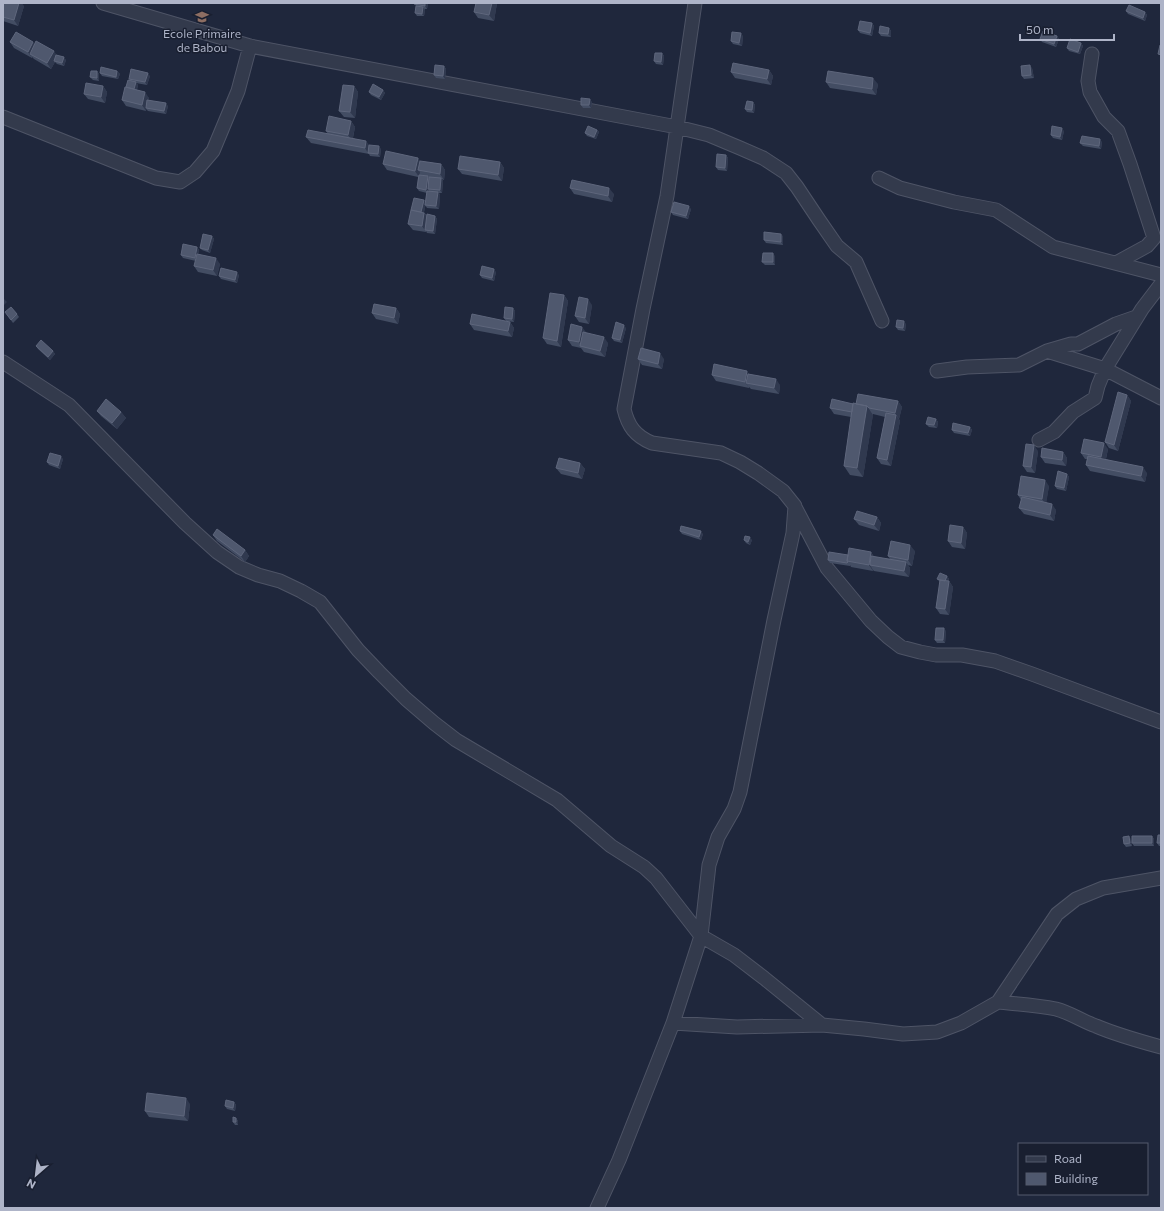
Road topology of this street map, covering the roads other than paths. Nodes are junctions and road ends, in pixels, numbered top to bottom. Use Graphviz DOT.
graph roads {
  1 [pos="103,3"];
  2 [pos="695,3"];
  3 [pos="250,46"];
  4 [pos="1092,54"];
  5 [pos="3,116"];
  6 [pos="677,128"];
  7 [pos="878,178"];
  8 [pos="1116,264"];
  9 [pos="1161,275"];
  10 [pos="1161,284"];
  11 [pos="1136,317"];
  12 [pos="882,321"];
  13 [pos="1047,351"];
  14 [pos="3,362"];
  15 [pos="1104,369"];
  16 [pos="937,371"];
  17 [pos="1161,398"];
  18 [pos="1039,440"];
  19 [pos="795,506"];
  20 [pos="1161,722"];
  21 [pos="1161,878"];
  22 [pos="701,936"];
  23 [pos="998,1002"];
  24 [pos="673,1023"];
  25 [pos="822,1025"];
  26 [pos="1161,1047"];
  27 [pos="597,1208"];
  1 -- 3 [label="street"];
  2 -- 6 [label="street"];
  3 -- 5 [label="street"];
  3 -- 6 [label="street"];
  4 -- 8 [label="street"];
  6 -- 12 [label="street"];
  6 -- 19 [label="street"];
  7 -- 8 [label="street"];
  8 -- 9 [label="street"];
  10 -- 11 [label="street"];
  11 -- 13 [label="street"];
  11 -- 15 [label="street"];
  13 -- 15 [label="street"];
  13 -- 16 [label="street"];
  14 -- 22 [label="street"];
  15 -- 17 [label="street"];
  15 -- 18 [label="street"];
  19 -- 20 [label="street"];
  19 -- 22 [label="street"];
  21 -- 23 [label="street"];
  22 -- 24 [label="street"];
  22 -- 25 [label="street"];
  23 -- 25 [label="street"];
  23 -- 26 [label="street"];
  24 -- 25 [label="street"];
  24 -- 27 [label="street"];
}
